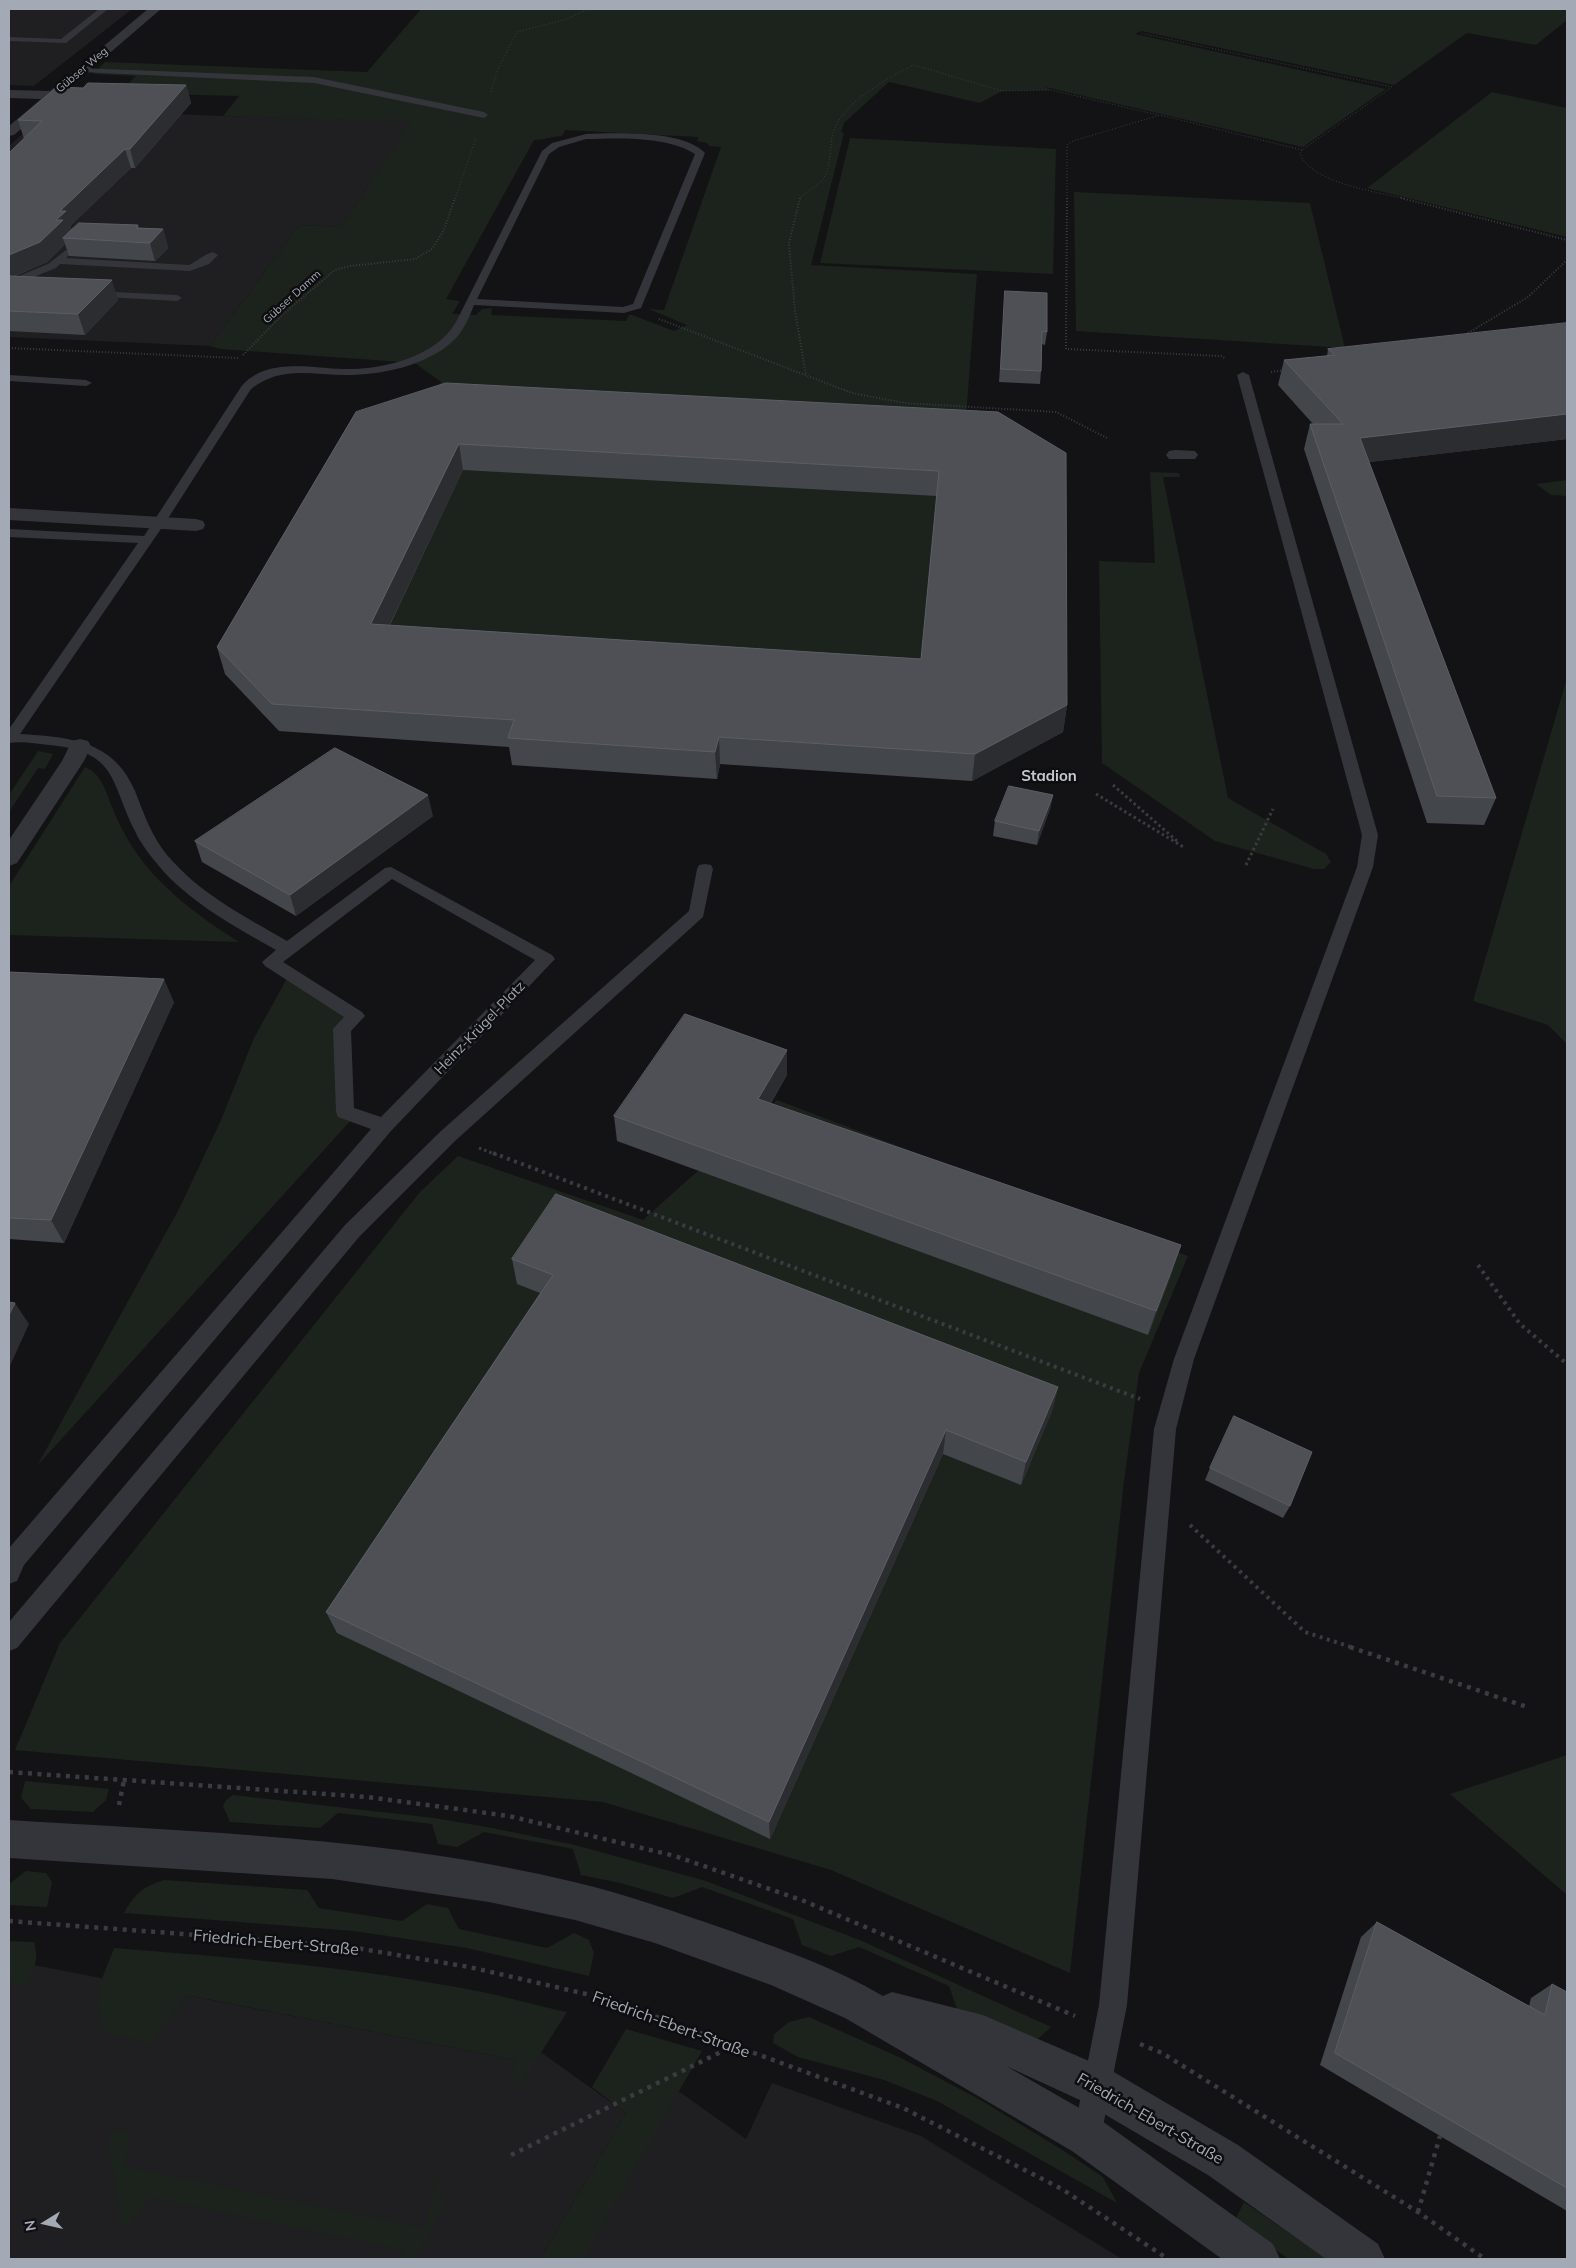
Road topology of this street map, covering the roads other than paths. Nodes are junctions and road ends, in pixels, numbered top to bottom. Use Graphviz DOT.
graph roads {
  1 [pos="104,9"];
  2 [pos="154,9"];
  3 [pos="9,38"];
  4 [pos="82,70"];
  5 [pos="9,94"];
  6 [pos="52,95"];
  7 [pos="484,116"];
  8 [pos="9,132"];
  9 [pos="76,243"];
  10 [pos="213,255"];
  11 [pos="58,261"];
  12 [pos="9,284"];
  13 [pos="78,294"];
  14 [pos="177,298"];
  15 [pos="470,302"];
  16 [pos="1243,375"];
  17 [pos="9,378"];
  18 [pos="86,383"];
  19 [pos="9,514"];
  20 [pos="159,523"];
  21 [pos="196,526"];
  22 [pos="9,533"];
  23 [pos="147,540"];
  24 [pos="9,739"];
  25 [pos="80,746"];
  26 [pos="9,858"];
  27 [pos="705,869"];
  28 [pos="288,949"];
  29 [pos="384,1126"];
  30 [pos="9,1573"];
  31 [pos="9,1640"];
  32 [pos="9,1839"];
  33 [pos="860,2004"];
  34 [pos="1098,2086"];
  35 [pos="1087,2136"];
  36 [pos="1258,2259"];
  37 [pos="1363,2259"];
  1 -- 3 [label="lane"];
  2 -- 4 [label="street, Gübser Weg"];
  4 -- 6 [label="street, Gübser Weg"];
  4 -- 7 [label="lane"];
  5 -- 6 [label="street"];
  6 -- 8 [label="street, Gübser Weg"];
  9 -- 11 [label="lane"];
  10 -- 11 [label="lane"];
  11 -- 12 [label="lane"];
  13 -- 14 [label="lane"];
  15 -- 15 [label="lane"];
  15 -- 20 [label="lane"];
  16 -- 34 [label="lane"];
  17 -- 18 [label="lane"];
  19 -- 20 [label="street"];
  20 -- 21 [label="street"];
  20 -- 23 [label="lane"];
  22 -- 23 [label="lane"];
  23 -- 24 [label="lane"];
  24 -- 25 [label="lane"];
  25 -- 26 [label="street"];
  25 -- 28 [label="lane"];
  27 -- 31 [label="lane"];
  28 -- 29 [label="lane, Heinz-Krügel-Platz"];
  28 -- 29 [label="lane, Heinz-Krügel-Platz"];
  29 -- 30 [label="lane"];
  32 -- 33 [label="street, Friedrich-Ebert-Straße"];
  33 -- 34 [label="street, Friedrich-Ebert-Straße"];
  33 -- 35 [label="street, Friedrich-Ebert-Straße"];
  34 -- 35 [label="lane"];
  34 -- 37 [label="street, Friedrich-Ebert-Straße"];
  35 -- 36 [label="street, Friedrich-Ebert-Straße"];
}
